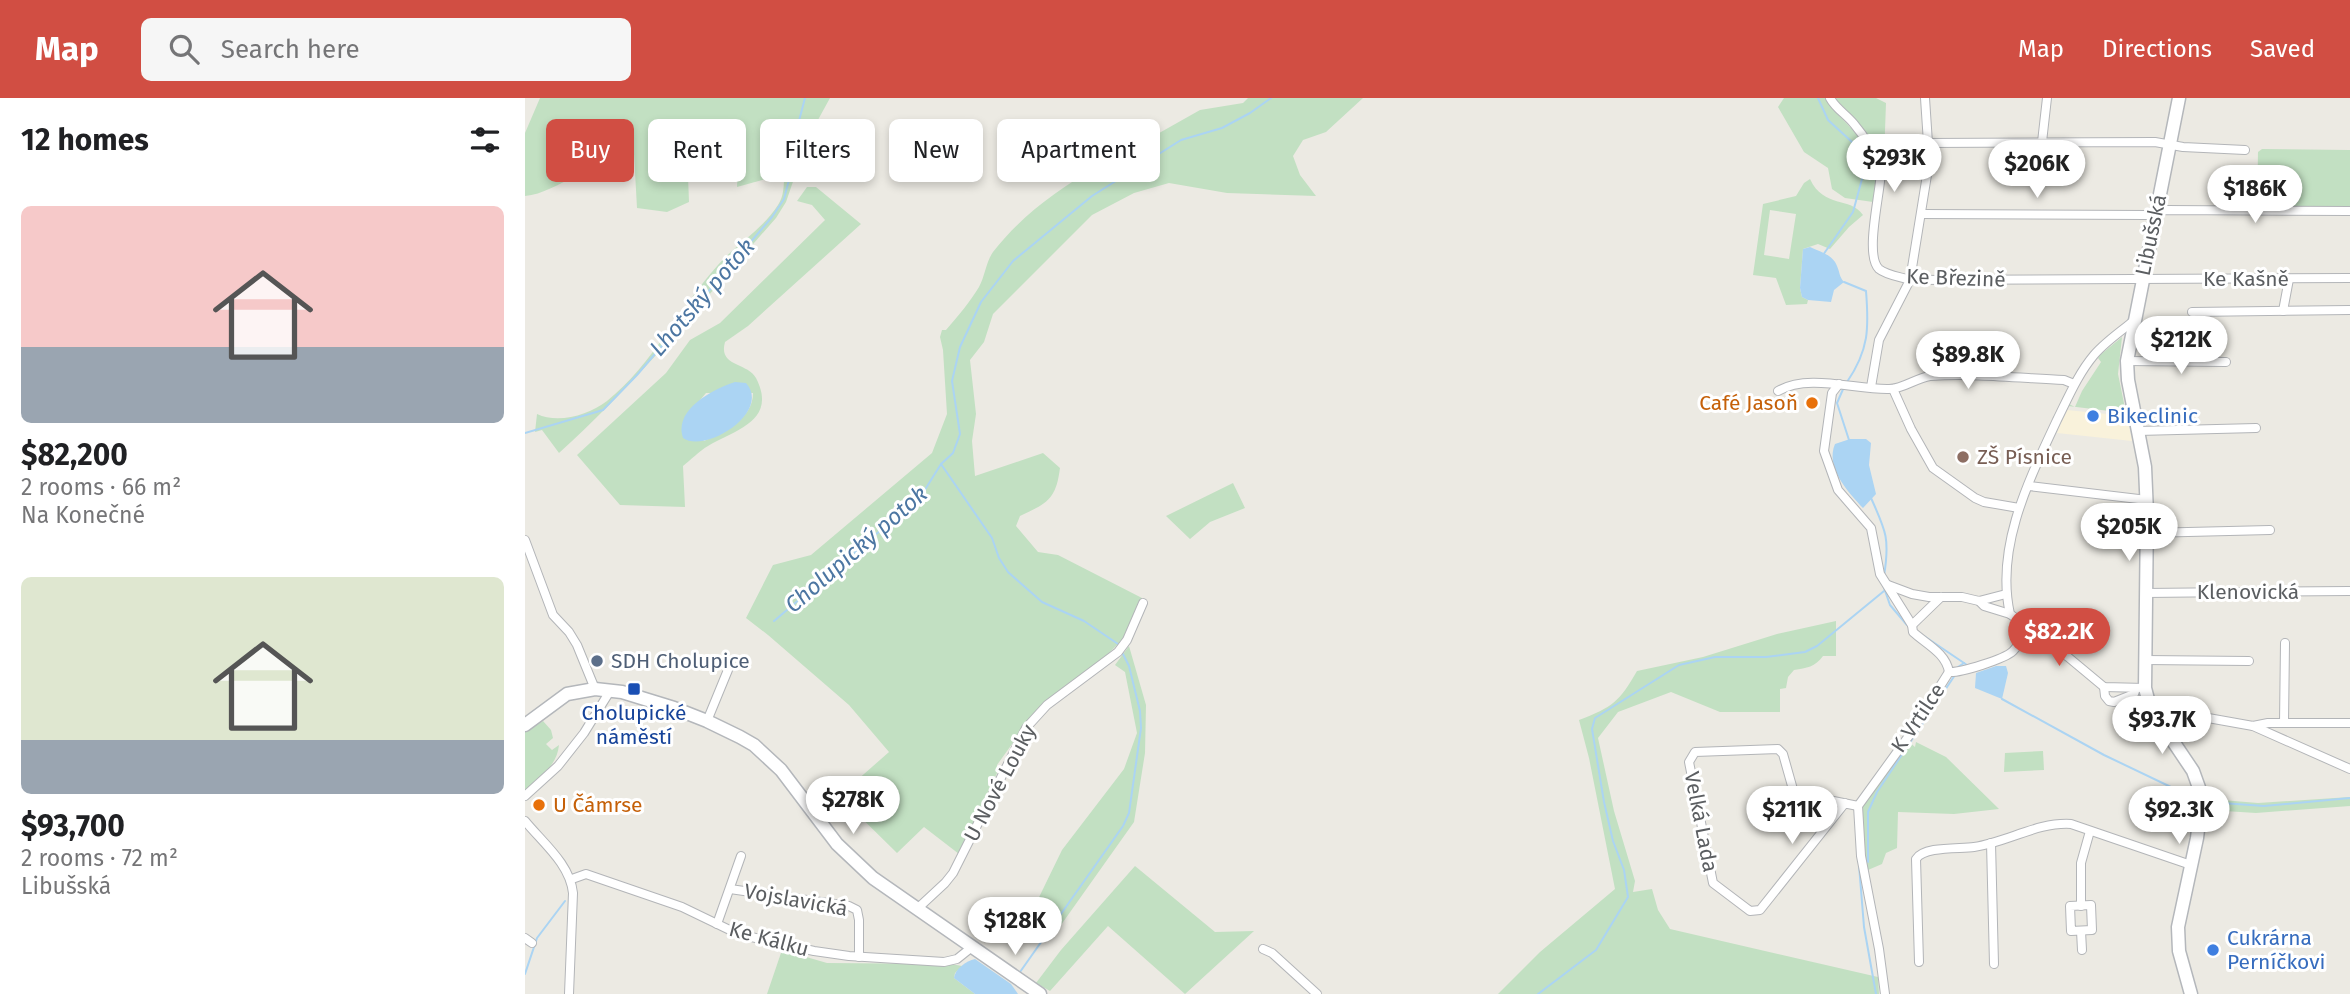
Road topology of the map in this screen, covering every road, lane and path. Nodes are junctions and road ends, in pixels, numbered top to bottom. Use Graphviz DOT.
graph roads {
  1 [pos="1830,98"];
  2 [pos="1924,98"];
  3 [pos="2047,98"];
  4 [pos="2179,98"];
  5 [pos="2042,142"];
  6 [pos="1928,143"];
  7 [pos="2169,145"];
  8 [pos="2245,150"];
  9 [pos="2350,211"];
  10 [pos="2156,213"];
  11 [pos="1922,214"];
  12 [pos="2350,278"];
  13 [pos="2142,279"];
  14 [pos="2289,279"];
  15 [pos="1910,280"];
  16 [pos="2350,310"];
  17 [pos="2283,311"];
  18 [pos="2192,312"];
  19 [pos="2134,320"];
  20 [pos="2127,361"];
  21 [pos="2226,362"];
  22 [pos="2074,384"];
  23 [pos="1843,385"];
  24 [pos="1871,387"];
  25 [pos="1893,389"];
  26 [pos="1778,391"];
  27 [pos="2256,428"];
  28 [pos="2138,431"];
  29 [pos="2029,486"];
  30 [pos="2147,500"];
  31 [pos="2019,508"];
  32 [pos="2270,530"];
  33 [pos="2147,533"];
  34 [pos="525,540"];
  35 [pos="1885,581"];
  36 [pos="2350,591"];
  37 [pos="2145,593"];
  38 [pos="2006,594"];
  39 [pos="1941,597"];
  40 [pos="1979,601"];
  41 [pos="1143,603"];
  42 [pos="2010,614"];
  43 [pos="1912,625"];
  44 [pos="2028,628"];
  45 [pos="2285,643"];
  46 [pos="2145,660"];
  47 [pos="2249,661"];
  48 [pos="730,665"];
  49 [pos="1954,672"];
  50 [pos="2104,687"];
  51 [pos="2140,688"];
  52 [pos="595,689"];
  53 [pos="610,691"];
  54 [pos="2154,715"];
  55 [pos="707,721"];
  56 [pos="2284,723"];
  57 [pos="2350,723"];
  58 [pos="525,725"];
  59 [pos="2253,726"];
  60 [pos="2350,769"];
  61 [pos="525,796"];
  62 [pos="1845,803"];
  63 [pos="1858,806"];
  64 [pos="525,821"];
  65 [pos="2090,831"];
  66 [pos="1991,843"];
  67 [pos="741,856"];
  68 [pos="2191,865"];
  69 [pos="572,879"];
  70 [pos="730,889"];
  71 [pos="2081,906"];
  72 [pos="917,909"];
  73 [pos="716,924"];
  74 [pos="2081,930"];
  75 [pos="972,947"];
  76 [pos="1263,949"];
  77 [pos="2082,950"];
  78 [pos="859,957"];
  79 [pos="1919,962"];
  80 [pos="1994,964"];
  81 [pos="569,994"];
  82 [pos="1040,994"];
  83 [pos="1317,994"];
  84 [pos="1885,994"];
  85 [pos="2191,994"];
  1 -- 15 [label="street, Ke Březině"];
  2 -- 6 [label="street"];
  3 -- 5 [label="street"];
  4 -- 7 [label="street, Libušská"];
  5 -- 6 [label="street"];
  5 -- 7 [label="street"];
  6 -- 11 [label="street"];
  7 -- 8 [label="street"];
  7 -- 10 [label="street, Libušská"];
  9 -- 10 [label="street"];
  10 -- 11 [label="street"];
  10 -- 13 [label="street, Libušská"];
  11 -- 15 [label="street"];
  12 -- 14 [label="street, Ke Kašně"];
  13 -- 14 [label="street, Ke Kašně"];
  13 -- 15 [label="street, Ke Březině"];
  13 -- 19 [label="street, Libušská"];
  14 -- 17 [label="street"];
  15 -- 24 [label="street"];
  16 -- 17 [label="street"];
  17 -- 18 [label="street"];
  19 -- 20 [label="street, Libušská"];
  19 -- 22 [label="street"];
  20 -- 21 [label="street"];
  20 -- 28 [label="street, Libušská"];
  22 -- 25 [label="street"];
  22 -- 29 [label="street"];
  23 -- 24 [label="street"];
  23 -- 26 [label="street"];
  23 -- 35 [label="street"];
  24 -- 25 [label="street"];
  25 -- 31 [label="street"];
  27 -- 28 [label="street"];
  28 -- 30 [label="street, Libušská"];
  29 -- 30 [label="street"];
  29 -- 31 [label="street"];
  30 -- 33 [label="street, Libušská"];
  31 -- 38 [label="street"];
  32 -- 33 [label="street"];
  33 -- 37 [label="street, Libušská"];
  34 -- 52 [label="street"];
  35 -- 39 [label="street"];
  35 -- 43 [label="street"];
  36 -- 37 [label="street, Klenovická"];
  37 -- 46 [label="street, Libušská"];
  38 -- 40 [label="street"];
  38 -- 42 [label="street"];
  39 -- 40 [label="street"];
  39 -- 43 [label="street"];
  40 -- 42 [label="street"];
  41 -- 72 [label="street, U Nové Louky"];
  42 -- 44 [label="street"];
  43 -- 49 [label="street"];
  44 -- 49 [label="street, K Vrtilce"];
  44 -- 50 [label="street"];
  45 -- 56 [label="street"];
  46 -- 47 [label="street"];
  46 -- 51 [label="street, Libušská"];
  48 -- 55 [label="street"];
  49 -- 63 [label="street, K Vrtilce"];
  50 -- 51 [label="street"];
  50 -- 51 [label="street"];
  51 -- 54 [label="street, Libušská"];
  52 -- 53 [label="street"];
  52 -- 58 [label="street"];
  53 -- 55 [label="street"];
  53 -- 61 [label="street"];
  54 -- 59 [label="street"];
  54 -- 68 [label="street, Libušská"];
  55 -- 72 [label="street"];
  56 -- 57 [label="street"];
  56 -- 59 [label="street"];
  59 -- 60 [label="street"];
  62 -- 62 [label="street, Velká Lada"];
  62 -- 63 [label="street, Velká Lada"];
  63 -- 84 [label="street"];
  64 -- 69 [label="street"];
  65 -- 66 [label="street"];
  65 -- 68 [label="street"];
  65 -- 71 [label="street"];
  66 -- 79 [label="street"];
  66 -- 80 [label="street"];
  67 -- 70 [label="street, Vojslavická"];
  68 -- 85 [label="street, Libušská"];
  69 -- 73 [label="street, Ke Kálku"];
  69 -- 81 [label="street"];
  70 -- 73 [label="street, Vojslavická"];
  70 -- 78 [label="street, Vojslavická"];
  71 -- 74 [label="street"];
  71 -- 74 [label="street"];
  72 -- 75 [label="street"];
  73 -- 78 [label="street, Ke Kálku"];
  74 -- 77 [label="street"];
  75 -- 78 [label="street, Ke Kálku"];
  75 -- 82 [label="street"];
  76 -- 83 [label="street"];
}
